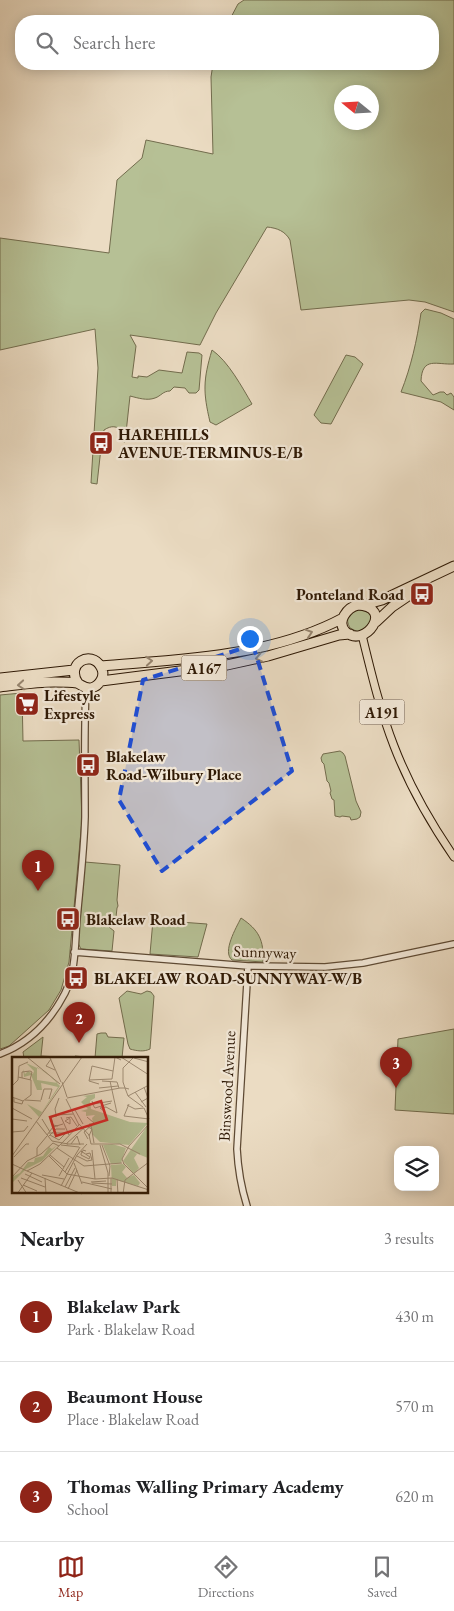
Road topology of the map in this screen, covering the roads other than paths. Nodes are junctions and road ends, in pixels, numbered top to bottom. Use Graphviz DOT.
graph roads {
  1 [pos="454,566"];
  2 [pos="444,572"];
  3 [pos="364,605"];
  4 [pos="343,618"];
  5 [pos="376,622"];
  6 [pos="350,634"];
  7 [pos="362,635"];
  8 [pos="101,666"];
  9 [pos="74,670"];
  10 [pos="0,678"];
  11 [pos="101,680"];
  12 [pos="0,686"];
  13 [pos="82,686"];
  14 [pos="454,857"];
  15 [pos="454,944"];
  16 [pos="74,952"];
  17 [pos="248,966"];
  18 [pos="0,1054"];
  19 [pos="247,1206"];
  1 -- 2 [label="highway, A167"];
  2 -- 3 [label="highway, A167"];
  2 -- 5 [label="highway, A167"];
  3 -- 4 [label="highway, A167"];
  3 -- 5 [label="highway"];
  4 -- 6 [label="highway"];
  8 -- 4 [label="highway, A167, one-way"];
  5 -- 7 [label="highway, A167"];
  6 -- 7 [label="highway, A167"];
  6 -- 11 [label="highway, A167, one-way"];
  7 -- 14 [label="main road, A191"];
  8 -- 9 [label="highway, A167"];
  8 -- 11 [label="highway"];
  9 -- 10 [label="highway, A167"];
  9 -- 13 [label="highway"];
  11 -- 13 [label="highway, A167"];
  13 -- 12 [label="highway, one-way"];
  13 -- 16 [label="street"];
  15 -- 17 [label="street, Sunnyway"];
  16 -- 17 [label="street, Sunnyway"];
  16 -- 18 [label="street"];
  17 -- 19 [label="street, Binswood Avenue"];
}
